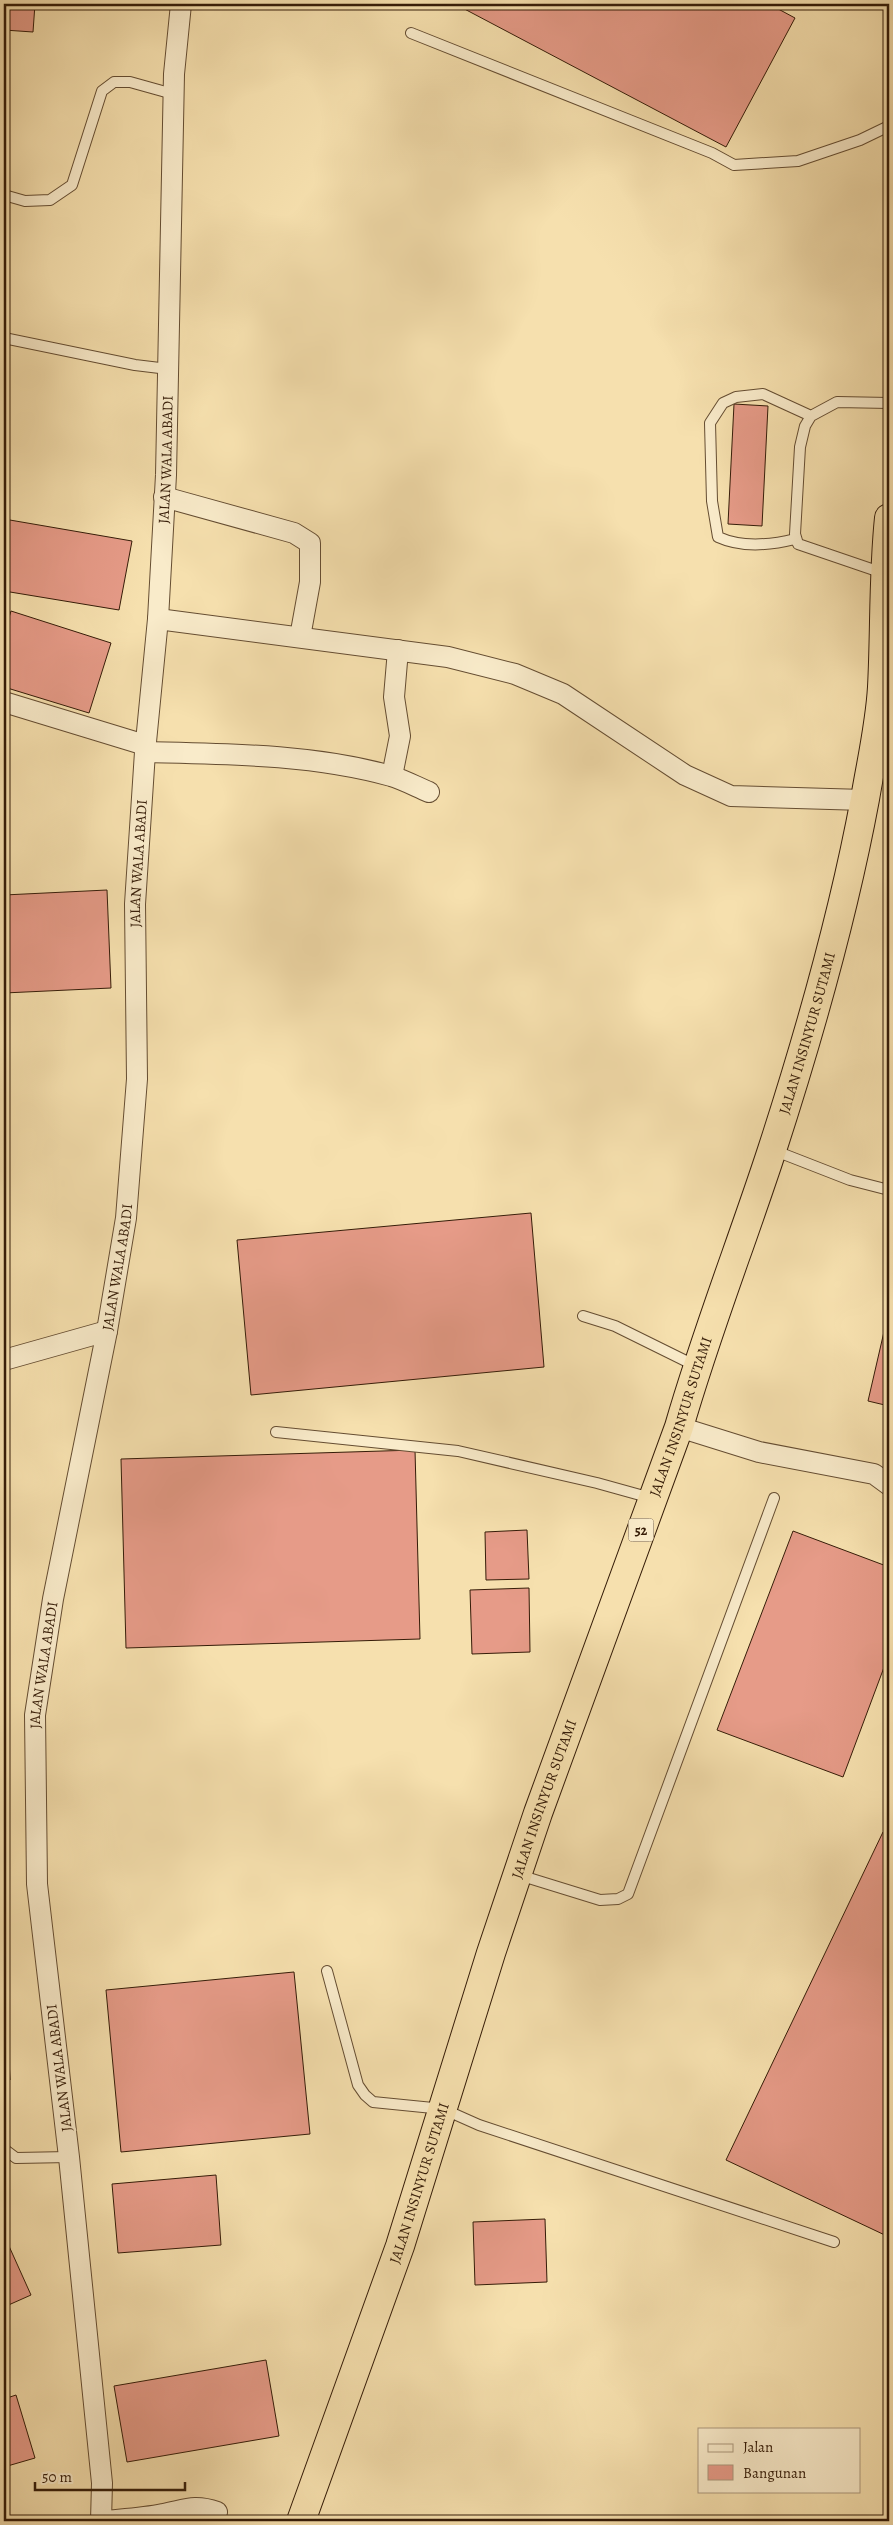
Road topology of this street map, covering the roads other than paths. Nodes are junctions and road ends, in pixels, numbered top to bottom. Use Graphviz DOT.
graph roads {
  1 [pos="180,4"];
  2 [pos="411,33"];
  3 [pos="174,94"];
  4 [pos="889,126"];
  5 [pos="4,195"];
  6 [pos="4,338"];
  7 [pos="168,369"];
  8 [pos="889,403"];
  9 [pos="811,416"];
  10 [pos="164,497"];
  11 [pos="888,536"];
  12 [pos="795,539"];
  13 [pos="884,573"];
  14 [pos="158,618"];
  15 [pos="300,637"];
  16 [pos="398,650"];
  17 [pos="4,702"];
  18 [pos="145,748"];
  19 [pos="392,776"];
  20 [pos="429,792"];
  21 [pos="864,800"];
  22 [pos="772,1149"];
  23 [pos="889,1190"];
  24 [pos="584,1316"];
  25 [pos="107,1331"];
  26 [pos="4,1360"];
  27 [pos="696,1366"];
  28 [pos="679,1427"];
  29 [pos="276,1432"];
  30 [pos="889,1485"];
  31 [pos="774,1498"];
  32 [pos="652,1499"];
  33 [pos="517,1874"];
  34 [pos="327,1971"];
  35 [pos="443,2110"];
  36 [pos="4,2149"];
  37 [pos="69,2157"];
  38 [pos="834,2242"];
  39 [pos="217,2512"];
  40 [pos="103,2521"];
  41 [pos="300,2521"];
  1 -- 3 [label="street, JALAN WALA ABADI"];
  2 -- 4 [label="lane"];
  3 -- 5 [label="lane"];
  3 -- 7 [label="street, JALAN WALA ABADI"];
  6 -- 7 [label="lane"];
  7 -- 10 [label="street, JALAN WALA ABADI"];
  8 -- 9 [label="lane"];
  9 -- 12 [label="lane"];
  9 -- 12 [label="lane"];
  10 -- 14 [label="street, JALAN WALA ABADI"];
  10 -- 15 [label="street"];
  11 -- 13 [label="highway, JALAN INSINYUR SUTAMI / 52"];
  12 -- 13 [label="lane"];
  13 -- 21 [label="highway, JALAN INSINYUR SUTAMI / 52"];
  14 -- 15 [label="street"];
  14 -- 18 [label="street, JALAN WALA ABADI"];
  15 -- 16 [label="street"];
  16 -- 19 [label="street"];
  16 -- 21 [label="street"];
  17 -- 18 [label="street"];
  18 -- 19 [label="street"];
  18 -- 25 [label="street, JALAN WALA ABADI"];
  19 -- 20 [label="street"];
  21 -- 22 [label="highway, JALAN INSINYUR SUTAMI / 52"];
  22 -- 23 [label="lane"];
  22 -- 27 [label="highway, JALAN INSINYUR SUTAMI / 52"];
  24 -- 27 [label="lane"];
  25 -- 26 [label="street"];
  25 -- 37 [label="street, JALAN WALA ABADI"];
  27 -- 28 [label="highway, JALAN INSINYUR SUTAMI / 52"];
  28 -- 30 [label="street"];
  28 -- 32 [label="highway, JALAN INSINYUR SUTAMI / 52"];
  29 -- 32 [label="lane"];
  31 -- 33 [label="lane"];
  32 -- 33 [label="highway, JALAN INSINYUR SUTAMI / 52"];
  33 -- 35 [label="highway, JALAN INSINYUR SUTAMI / 52"];
  34 -- 35 [label="lane"];
  35 -- 38 [label="lane"];
  35 -- 41 [label="highway, JALAN INSINYUR SUTAMI / 52"];
  36 -- 37 [label="lane"];
  37 -- 40 [label="street, JALAN WALA ABADI"];
  39 -- 40 [label="street"];
}
